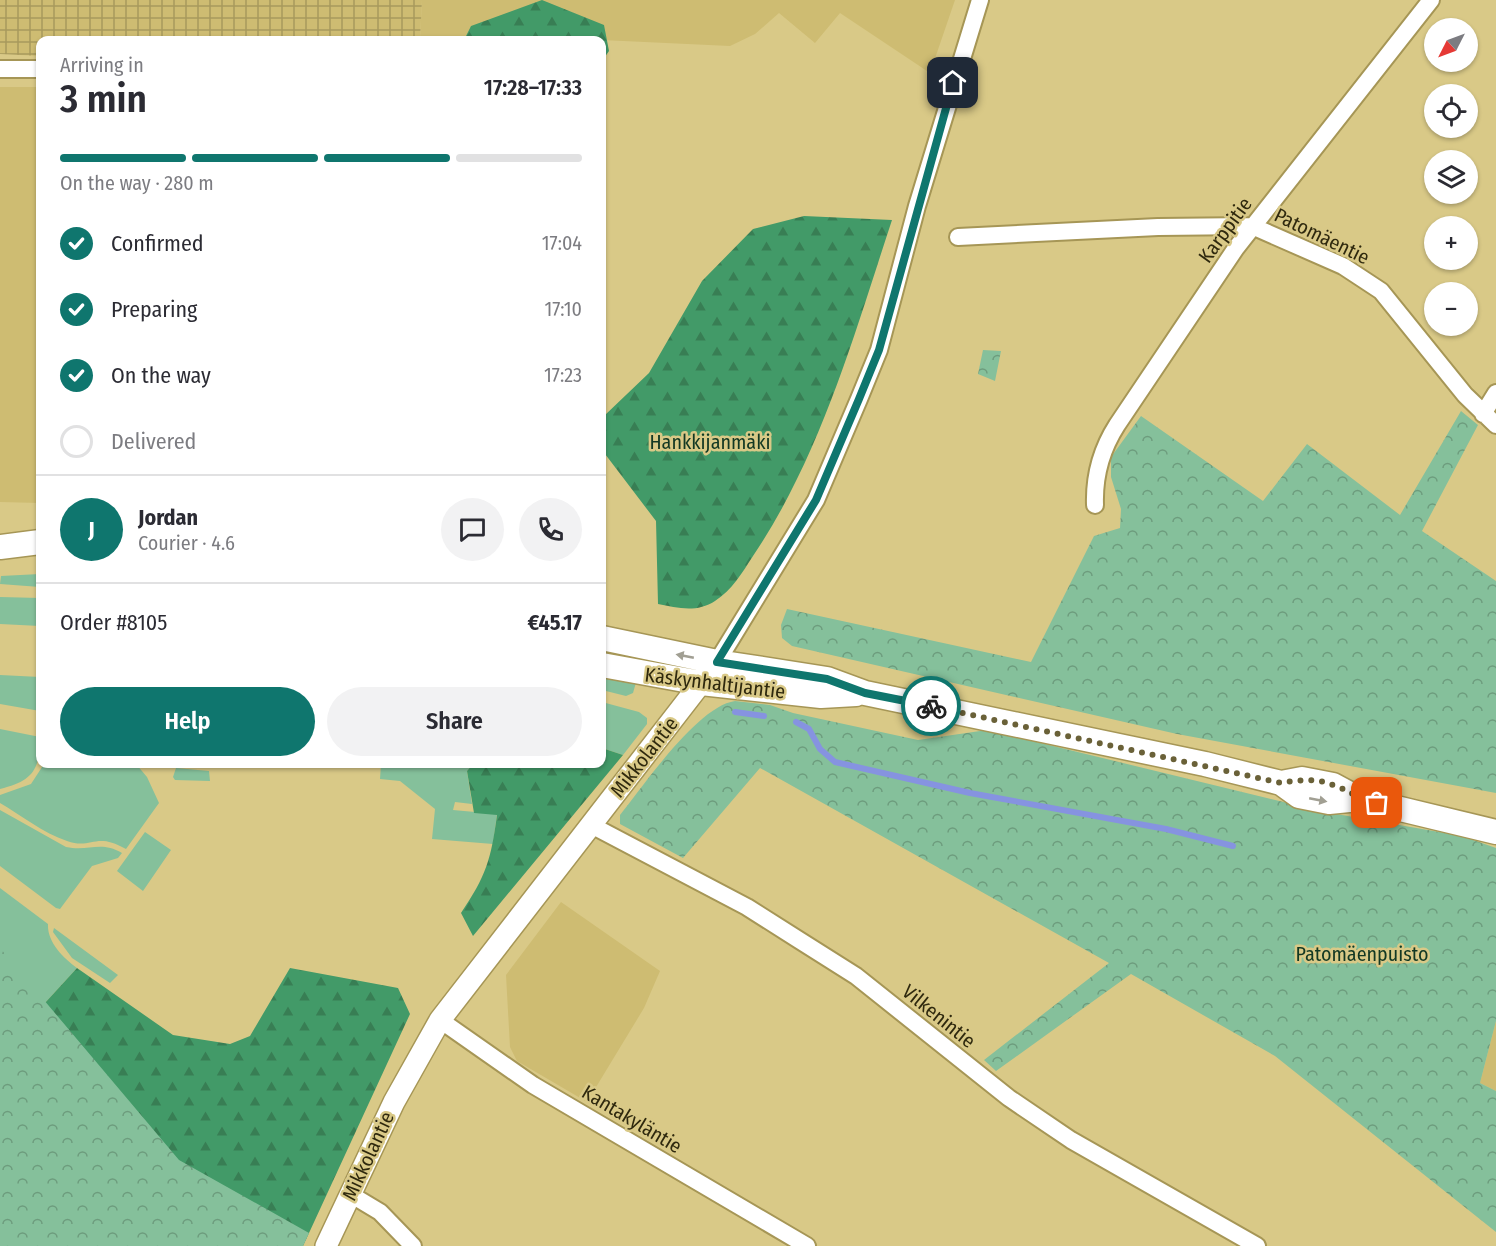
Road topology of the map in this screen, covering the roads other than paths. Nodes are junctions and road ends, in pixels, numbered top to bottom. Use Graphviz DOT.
graph roads {
  1 [pos="980,0"];
  2 [pos="1431,0"];
  3 [pos="0,69"];
  4 [pos="36,69"];
  5 [pos="1252,226"];
  6 [pos="958,237"];
  7 [pos="1496,393"];
  8 [pos="1490,420"];
  9 [pos="1095,505"];
  10 [pos="0,539"];
  11 [pos="36,542"];
  12 [pos="36,542"];
  13 [pos="0,546"];
  14 [pos="606,639"];
  15 [pos="717,662"];
  16 [pos="606,666"];
  17 [pos="701,683"];
  18 [pos="865,693"];
  19 [pos="591,825"];
  20 [pos="1496,832"];
  21 [pos="440,1020"];
  22 [pos="350,1194"];
  23 [pos="326,1246"];
  24 [pos="413,1246"];
  25 [pos="807,1246"];
  26 [pos="1257,1246"];
  1 -- 15 [label="street, Mikkolantie"];
  2 -- 5 [label="street, Karppitie"];
  3 -- 4 [label="street"];
  5 -- 6 [label="street, Patomäentie"];
  5 -- 8 [label="street, Patomäentie"];
  5 -- 9 [label="street, Karppitie"];
  7 -- 8 [label="street"];
  10 -- 11 [label="main road"];
  12 -- 13 [label="main road"];
  15 -- 14 [label="main road, Käskynhaltijantie, one-way"];
  15 -- 17 [label="street, Mikkolantie"];
  15 -- 18 [label="main road, Käskynhaltijantie"];
  16 -- 17 [label="main road, Käskynhaltijantie"];
  17 -- 18 [label="main road, Käskynhaltijantie"];
  17 -- 19 [label="street, Mikkolantie"];
  18 -- 20 [label="main road, Käskynhaltijantie"];
  19 -- 21 [label="street, Mikkolantie"];
  19 -- 26 [label="street, Vilkenintie"];
  21 -- 22 [label="street, Mikkolantie"];
  21 -- 25 [label="street, Kantakyläntie"];
  22 -- 23 [label="street, Mikkolantie"];
  22 -- 24 [label="street"];
}
